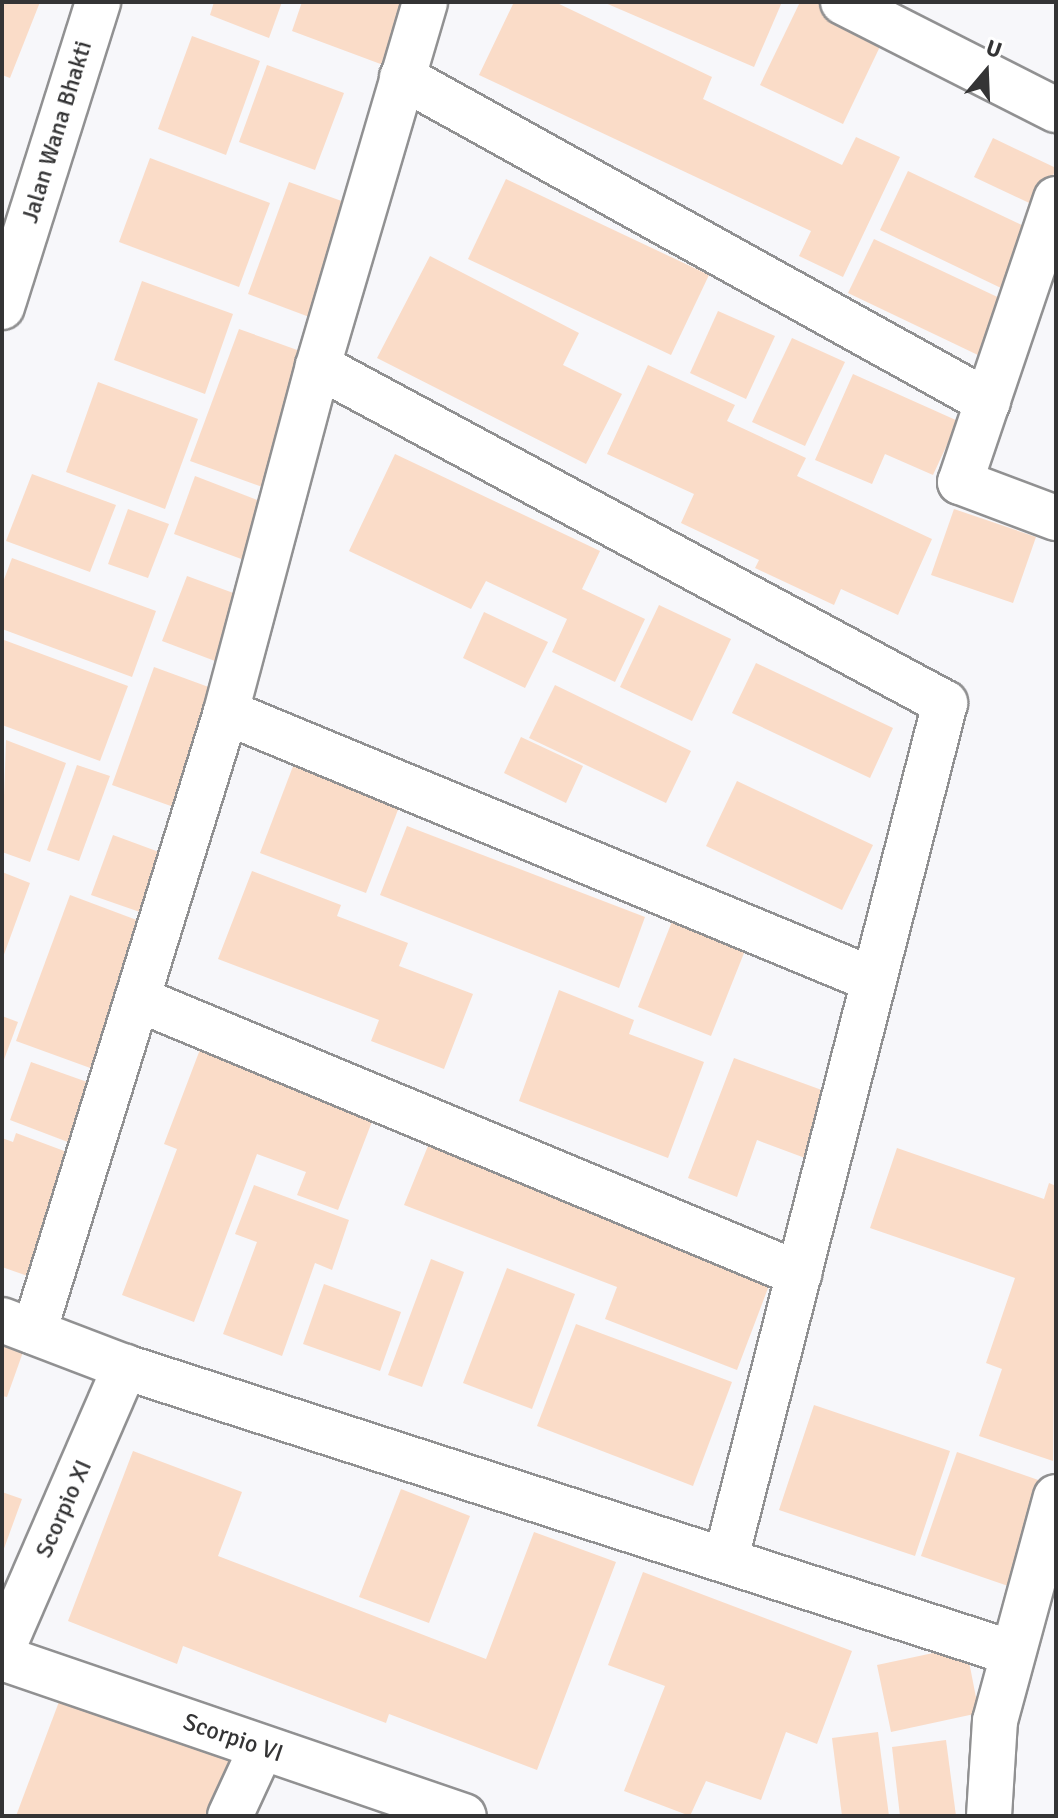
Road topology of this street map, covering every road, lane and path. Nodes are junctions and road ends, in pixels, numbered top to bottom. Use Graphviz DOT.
graph roads {
  1 [pos="98,2"];
  2 [pos="425,2"];
  3 [pos="843,2"];
  4 [pos="402,77"];
  5 [pos="1056,110"];
  6 [pos="1056,199"];
  7 [pos="2,307"];
  8 [pos="318,366"];
  9 [pos="988,402"];
  10 [pos="1056,518"];
  11 [pos="226,712"];
  12 [pos="871,979"];
  13 [pos="140,1000"];
  14 [pos="799,1274"];
  15 [pos="18,1326"];
  16 [pos="125,1367"];
  17 [pos="1056,1497"];
  18 [pos="726,1558"];
  19 [pos="2,1650"];
  20 [pos="1012,1653"];
  21 [pos="2,1658"];
  22 [pos="261,1749"];
  23 [pos="230,1816"];
  24 [pos="464,1816"];
  25 [pos="989,1816"];
  1 -- 7 [label="street, Jalan Wana Bhakti"];
  2 -- 4 [label="street"];
  3 -- 5 [label="street"];
  4 -- 8 [label="street"];
  4 -- 9 [label="street"];
  6 -- 9 [label="street"];
  8 -- 11 [label="street"];
  8 -- 12 [label="street"];
  9 -- 10 [label="street"];
  11 -- 12 [label="street"];
  11 -- 13 [label="street"];
  12 -- 14 [label="street"];
  13 -- 14 [label="street"];
  13 -- 15 [label="street"];
  14 -- 18 [label="street"];
  15 -- 16 [label="street"];
  16 -- 18 [label="street"];
  16 -- 19 [label="street, Scorpio XI"];
  17 -- 20 [label="street"];
  18 -- 20 [label="street"];
  20 -- 25 [label="street"];
  21 -- 22 [label="street, Scorpio VI"];
  22 -- 23 [label="street"];
  22 -- 24 [label="street, Scorpio VI"];
}
